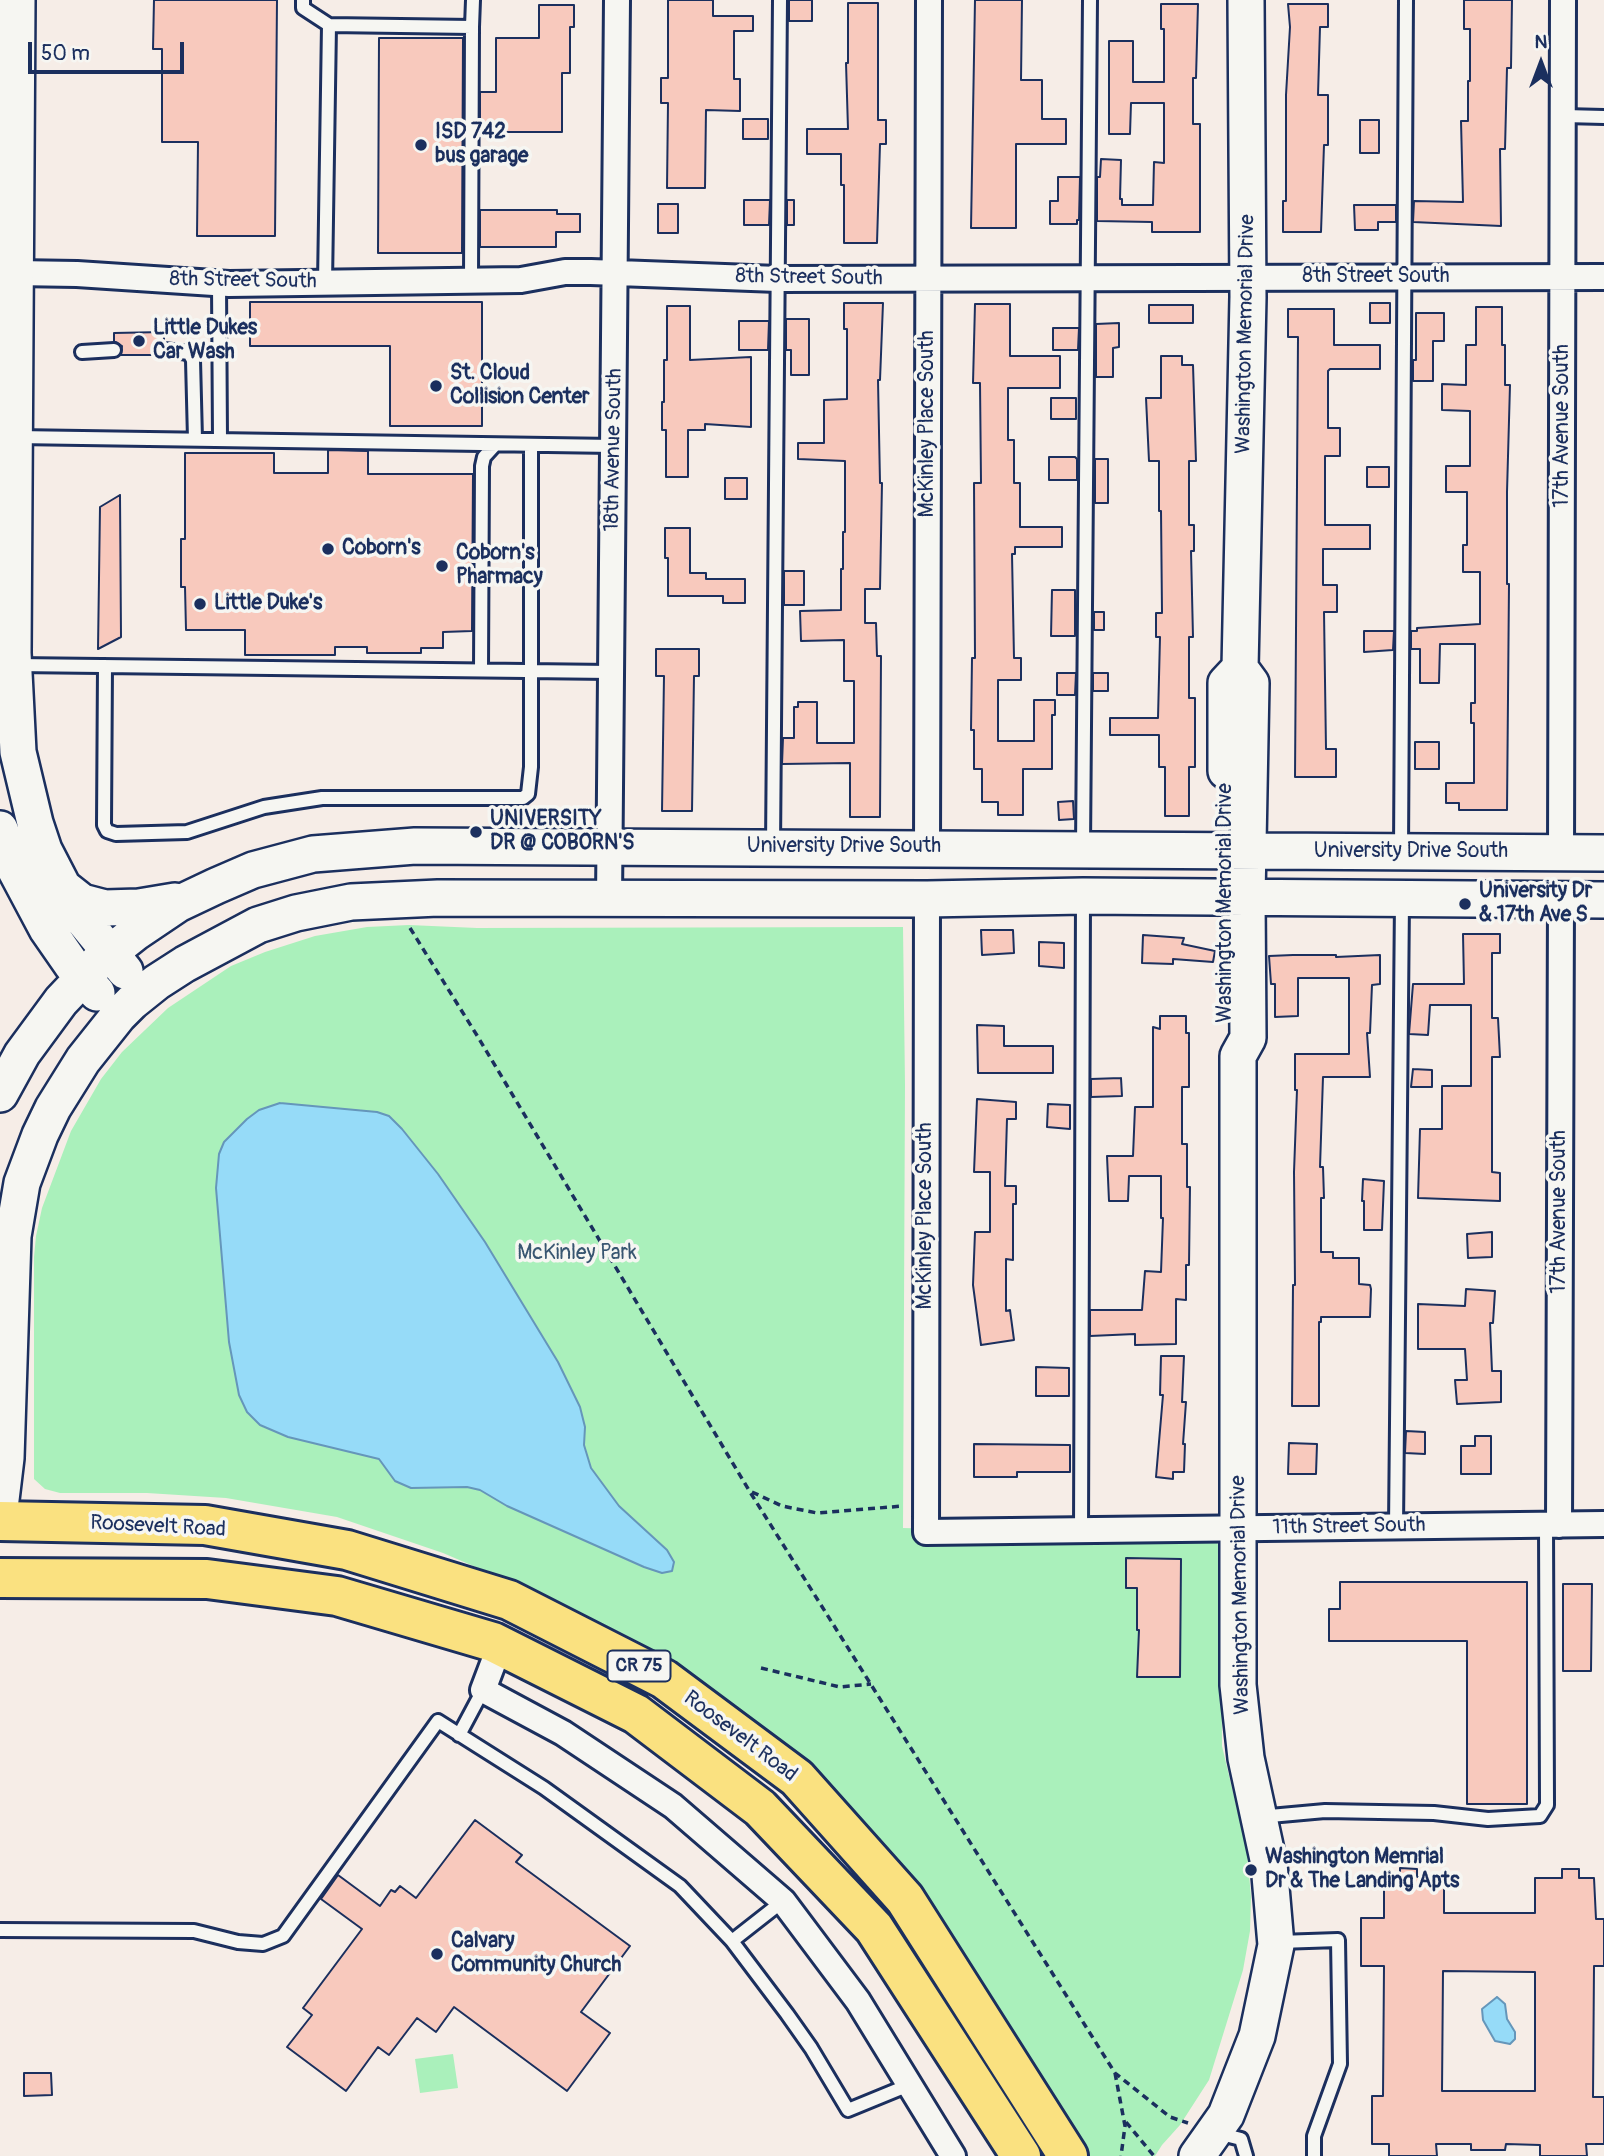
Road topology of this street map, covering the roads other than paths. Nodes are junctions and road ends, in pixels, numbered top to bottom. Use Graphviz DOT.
graph roads {
  1 [pos="17,0"];
  2 [pos="303,0"];
  3 [pos="473,0"];
  4 [pos="617,0"];
  5 [pos="780,0"];
  6 [pos="929,0"];
  7 [pos="1090,0"];
  8 [pos="1246,0"];
  9 [pos="1406,0"];
  10 [pos="1563,0"];
  11 [pos="329,25"];
  12 [pos="472,27"];
  13 [pos="1564,117"];
  14 [pos="1604,117"];
  15 [pos="616,272"];
  16 [pos="15,273"];
  17 [pos="1406,277"];
  18 [pos="1563,277"];
  19 [pos="1604,277"];
  20 [pos="928,278"];
  21 [pos="1088,278"];
  22 [pos="1248,278"];
  23 [pos="778,279"];
  24 [pos="471,281"];
  25 [pos="325,283"];
  26 [pos="219,284"];
  27 [pos="164,349"];
  28 [pos="114,350"];
  29 [pos="82,352"];
  30 [pos="7,437"];
  31 [pos="195,439"];
  32 [pos="220,440"];
  33 [pos="495,445"];
  34 [pos="531,446"];
  35 [pos="614,446"];
  36 [pos="13,665"];
  37 [pos="105,666"];
  38 [pos="481,670"];
  39 [pos="530,671"];
  40 [pos="611,672"];
  41 [pos="0,829"];
  42 [pos="608,846"];
  43 [pos="773,847"];
  44 [pos="927,848"];
  45 [pos="1083,849"];
  46 [pos="1237,850"];
  47 [pos="1401,852"];
  48 [pos="1561,853"];
  49 [pos="1604,853"];
  50 [pos="63,886"];
  51 [pos="195,896"];
  52 [pos="1083,896"];
  53 [pos="1236,897"];
  54 [pos="1402,898"];
  55 [pos="1561,899"];
  56 [pos="609,900"];
  57 [pos="927,900"];
  58 [pos="1604,900"];
  59 [pos="110,953"];
  60 [pos="83,979"];
  61 [pos="144,993"];
  62 [pos="118,1016"];
  63 [pos="0,1094"];
  64 [pos="0,1508"];
  65 [pos="0,1521"];
  66 [pos="1604,1524"];
  67 [pos="1552,1525"];
  68 [pos="1396,1527"];
  69 [pos="1239,1528"];
  70 [pos="1082,1531"];
  71 [pos="926,1532"];
  72 [pos="0,1578"];
  73 [pos="499,1645"];
  74 [pos="483,1690"];
  75 [pos="459,1735"];
  76 [pos="1259,1817"];
  77 [pos="783,1901"];
  78 [pos="0,1930"];
  79 [pos="732,1941"];
  80 [pos="1275,1942"];
  81 [pos="909,2085"];
  82 [pos="1205,2144"];
  83 [pos="953,2156"];
  84 [pos="1021,2156"];
  85 [pos="1068,2156"];
  86 [pos="1246,2156"];
  87 [pos="1314,2156"];
  1 -- 16 [label="main road"];
  2 -- 11 [label="lane"];
  3 -- 12 [label="lane"];
  4 -- 15 [label="street, 18th Avenue South"];
  5 -- 23 [label="lane"];
  6 -- 20 [label="street, McKinley Place South"];
  7 -- 21 [label="lane"];
  8 -- 22 [label="main road, Washington Memorial Drive"];
  9 -- 17 [label="lane"];
  10 -- 13 [label="street, 17th Avenue South"];
  11 -- 12 [label="lane"];
  11 -- 25 [label="lane"];
  12 -- 24 [label="lane"];
  13 -- 14 [label="lane"];
  13 -- 18 [label="street, 17th Avenue South"];
  15 -- 23 [label="street, 8th Street South"];
  15 -- 24 [label="street, 8th Street South"];
  15 -- 35 [label="street, 18th Avenue South"];
  16 -- 26 [label="street, 8th Street South"];
  16 -- 30 [label="main road"];
  17 -- 18 [label="street, 8th Street South"];
  17 -- 22 [label="street, 8th Street South"];
  17 -- 47 [label="lane"];
  18 -- 19 [label="street, 8th Street South"];
  18 -- 48 [label="street, 17th Avenue South"];
  20 -- 21 [label="street, 8th Street South"];
  20 -- 23 [label="street, 8th Street South"];
  20 -- 44 [label="street, McKinley Place South"];
  21 -- 22 [label="street, 8th Street South"];
  21 -- 45 [label="lane"];
  22 -- 46 [label="main road, Washington Memorial Drive"];
  23 -- 43 [label="lane"];
  24 -- 25 [label="street, 8th Street South"];
  25 -- 26 [label="street, 8th Street South"];
  26 -- 32 [label="lane"];
  27 -- 31 [label="lane"];
  28 -- 29 [label="lane"];
  30 -- 31 [label="lane"];
  30 -- 36 [label="main road"];
  31 -- 32 [label="lane"];
  32 -- 33 [label="lane"];
  33 -- 34 [label="lane"];
  33 -- 38 [label="lane"];
  34 -- 35 [label="lane"];
  34 -- 39 [label="lane"];
  35 -- 40 [label="street, 18th Avenue South"];
  36 -- 37 [label="lane"];
  36 -- 50 [label="main road"];
  37 -- 38 [label="lane"];
  37 -- 39 [label="lane"];
  38 -- 39 [label="lane"];
  39 -- 40 [label="lane"];
  40 -- 42 [label="street, 18th Avenue South"];
  41 -- 60 [label="main road"];
  42 -- 43 [label="main road, University Drive South"];
  42 -- 51 [label="main road, University Drive South"];
  42 -- 56 [label="street, 18th Avenue South"];
  43 -- 44 [label="main road, University Drive South"];
  44 -- 45 [label="main road, University Drive South"];
  45 -- 46 [label="main road, University Drive South"];
  46 -- 47 [label="main road, University Drive South"];
  46 -- 53 [label="main road, Washington Memorial Drive"];
  47 -- 48 [label="main road, University Drive South"];
  48 -- 49 [label="main road, University Drive South"];
  50 -- 51 [label="main road"];
  50 -- 59 [label="main road"];
  51 -- 59 [label="main road, University Drive South"];
  52 -- 53 [label="main road"];
  52 -- 57 [label="main road"];
  52 -- 70 [label="lane"];
  53 -- 54 [label="main road"];
  53 -- 69 [label="main road, Washington Memorial Drive"];
  54 -- 55 [label="main road"];
  54 -- 68 [label="lane"];
  55 -- 58 [label="main road"];
  55 -- 67 [label="street, 17th Avenue South"];
  56 -- 57 [label="main road"];
  56 -- 61 [label="main road"];
  57 -- 71 [label="street, McKinley Place South"];
  59 -- 60 [label="main road, University Drive South"];
  59 -- 61 [label="main road"];
  60 -- 62 [label="main road"];
  60 -- 63 [label="main road, University Drive South"];
  61 -- 62 [label="main road"];
  62 -- 64 [label="main road"];
  65 -- 85 [label="main road, Roosevelt Road / CR 75"];
  66 -- 67 [label="street, 11th Street South"];
  67 -- 68 [label="street, 11th Street South"];
  67 -- 76 [label="lane"];
  68 -- 69 [label="street, 11th Street South"];
  69 -- 70 [label="street, 11th Street South"];
  69 -- 76 [label="main road, Washington Memorial Drive"];
  70 -- 71 [label="street, 11th Street South"];
  72 -- 73 [label="main road, CR 75"];
  73 -- 74 [label="street"];
  73 -- 84 [label="main road, CR 75"];
  74 -- 75 [label="lane"];
  74 -- 77 [label="street"];
  75 -- 78 [label="lane"];
  75 -- 79 [label="lane"];
  76 -- 80 [label="main road, Washington Memorial Drive"];
  77 -- 79 [label="lane"];
  77 -- 81 [label="street"];
  79 -- 81 [label="lane"];
  80 -- 82 [label="main road, Washington Memorial Drive"];
  80 -- 87 [label="lane"];
  81 -- 83 [label="street"];
  82 -- 86 [label="lane"];
}
